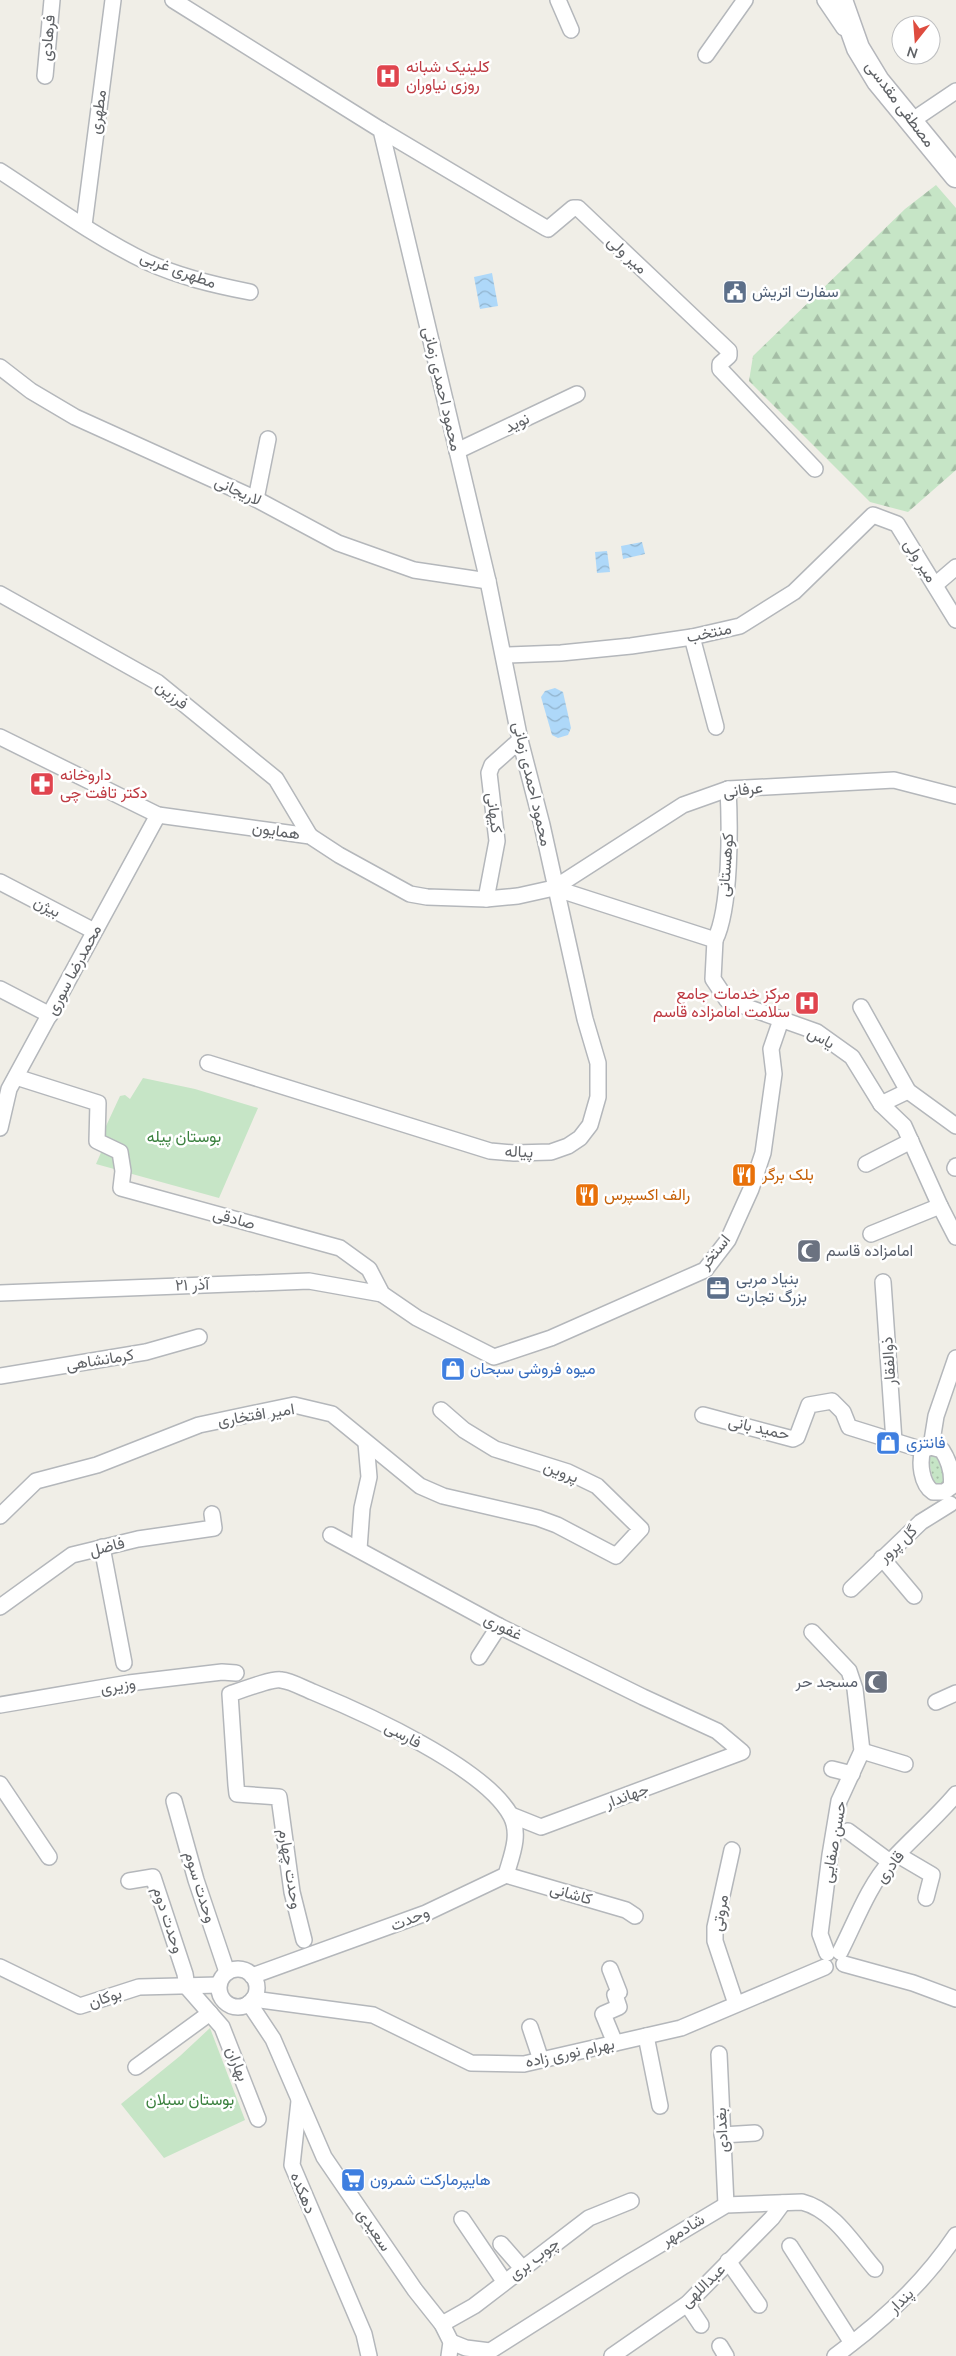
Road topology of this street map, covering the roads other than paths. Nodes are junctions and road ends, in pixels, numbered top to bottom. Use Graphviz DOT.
graph roads {
  1 [pos="52,0"];
  2 [pos="113,0"];
  3 [pos="172,0"];
  4 [pos="558,0"];
  5 [pos="745,0"];
  6 [pos="825,0"];
  7 [pos="841,0"];
  8 [pos="571,30"];
  9 [pos="858,48"];
  10 [pos="706,55"];
  11 [pos="45,76"];
  12 [pos="956,91"];
  13 [pos="910,122"];
  14 [pos="381,130"];
  15 [pos="0,171"];
  16 [pos="956,176"];
  17 [pos="84,225"];
  18 [pos="250,292"];
  19 [pos="0,367"];
  20 [pos="577,394"];
  21 [pos="268,439"];
  22 [pos="457,451"];
  23 [pos="815,469"];
  24 [pos="256,499"];
  25 [pos="873,515"];
  26 [pos="956,567"];
  27 [pos="488,581"];
  28 [pos="935,585"];
  29 [pos="0,594"];
  30 [pos="956,620"];
  31 [pos="692,637"];
  32 [pos="505,655"];
  33 [pos="716,727"];
  34 [pos="0,737"];
  35 [pos="520,740"];
  36 [pos="728,789"];
  37 [pos="956,796"];
  38 [pos="158,814"];
  39 [pos="310,836"];
  40 [pos="0,882"];
  41 [pos="554,888"];
  42 [pos="486,899"];
  43 [pos="94,931"];
  44 [pos="715,940"];
  45 [pos="0,989"];
  46 [pos="861,1007"];
  47 [pos="50,1015"];
  48 [pos="781,1020"];
  49 [pos="208,1063"];
  50 [pos="8,1083"];
  51 [pos="908,1091"];
  52 [pos="881,1104"];
  53 [pos="956,1126"];
  54 [pos="0,1128"];
  55 [pos="911,1140"];
  56 [pos="866,1164"];
  57 [pos="940,1206"];
  58 [pos="871,1234"];
  59 [pos="956,1237"];
  60 [pos="883,1282"];
  61 [pos="0,1293"];
  62 [pos="382,1294"];
  63 [pos="199,1338"];
  64 [pos="494,1357"];
  65 [pos="956,1358"];
  66 [pos="0,1376"];
  67 [pos="442,1410"];
  68 [pos="704,1415"];
  69 [pos="894,1441"];
  70 [pos="366,1443"];
  71 [pos="927,1449"];
  72 [pos="952,1497"];
  73 [pos="212,1514"];
  74 [pos="0,1516"];
  75 [pos="331,1535"];
  76 [pos="102,1546"];
  77 [pos="359,1548"];
  78 [pos="616,1556"];
  79 [pos="882,1558"];
  80 [pos="851,1589"];
  81 [pos="914,1596"];
  82 [pos="0,1607"];
  83 [pos="499,1626"];
  84 [pos="812,1632"];
  85 [pos="479,1657"];
  86 [pos="124,1663"];
  87 [pos="236,1673"];
  88 [pos="280,1679"];
  89 [pos="956,1693"];
  90 [pos="936,1702"];
  91 [pos="0,1705"];
  92 [pos="862,1751"];
  93 [pos="742,1752"];
  94 [pos="905,1764"];
  95 [pos="832,1769"];
  96 [pos="852,1774"];
  97 [pos="0,1784"];
  98 [pos="956,1794"];
  99 [pos="174,1801"];
  100 [pos="510,1815"];
  101 [pos="848,1831"];
  102 [pos="732,1850"];
  103 [pos="49,1857"];
  104 [pos="894,1858"];
  105 [pos="506,1875"];
  106 [pos="129,1881"];
  107 [pos="926,1898"];
  108 [pos="635,1916"];
  109 [pos="304,1940"];
  110 [pos="834,1959"];
  111 [pos="0,1967"];
  112 [pos="610,1969"];
  113 [pos="227,1972"];
  114 [pos="252,1976"];
  115 [pos="219,1985"];
  116 [pos="187,1987"];
  117 [pos="956,1999"];
  118 [pos="251,2001"];
  119 [pos="736,2004"];
  120 [pos="210,2013"];
  121 [pos="530,2027"];
  122 [pos="646,2036"];
  123 [pos="614,2043"];
  124 [pos="719,2054"];
  125 [pos="541,2060"];
  126 [pos="136,2067"];
  127 [pos="300,2100"];
  128 [pos="660,2106"];
  129 [pos="258,2119"];
  130 [pos="755,2132"];
  131 [pos="722,2135"];
  132 [pos="631,2201"];
  133 [pos="783,2203"];
  134 [pos="726,2205"];
  135 [pos="462,2219"];
  136 [pos="956,2235"];
  137 [pos="501,2244"];
  138 [pos="790,2246"];
  139 [pos="728,2262"];
  140 [pos="522,2268"];
  141 [pos="875,2269"];
  142 [pos="504,2281"];
  143 [pos="687,2304"];
  144 [pos="759,2306"];
  145 [pos="442,2324"];
  146 [pos="701,2325"];
  147 [pos="852,2344"];
  148 [pos="450,2349"];
  149 [pos="369,2356"];
  150 [pos="612,2356"];
  151 [pos="835,2356"];
  1 -- 11 [label="street, فرهادی"];
  2 -- 17 [label="street, مطهری"];
  3 -- 14 [label="street"];
  4 -- 8 [label="street"];
  5 -- 10 [label="street"];
  6 -- 9 [label="street"];
  7 -- 9 [label="main road, مصطفی مقدسی"];
  9 -- 13 [label="main road, مصطفی مقدسی"];
  12 -- 13 [label="street"];
  13 -- 16 [label="main road, مصطفی مقدسی"];
  14 -- 22 [label="street, محمود احمدی زمانی"];
  14 -- 23 [label="street, میر ولی"];
  15 -- 17 [label="street, مطهری غربی"];
  17 -- 18 [label="street, مطهری غربی"];
  19 -- 24 [label="street, لاریجانی"];
  20 -- 22 [label="street, نوید"];
  21 -- 24 [label="street"];
  22 -- 27 [label="street, محمود احمدی زمانی"];
  24 -- 27 [label="street, لاریجانی"];
  25 -- 28 [label="street, میر ولی"];
  25 -- 31 [label="street, منتخب"];
  26 -- 28 [label="street"];
  27 -- 32 [label="street, محمود احمدی زمانی"];
  28 -- 30 [label="street, میر ولی"];
  29 -- 39 [label="street, فرزین"];
  31 -- 32 [label="street, منتخب"];
  31 -- 33 [label="street"];
  32 -- 35 [label="street, محمود احمدی زمانی"];
  34 -- 38 [label="street, همایون"];
  35 -- 41 [label="street, محمود احمدی زمانی"];
  35 -- 42 [label="street, کیهانی"];
  36 -- 37 [label="street, عرفانی"];
  36 -- 41 [label="street, عرفانی"];
  36 -- 44 [label="street, کوهستانی"];
  38 -- 39 [label="street, همایون"];
  38 -- 43 [label="street, محمدرضا سوری"];
  39 -- 42 [label="street, همایون"];
  40 -- 43 [label="street, بیژن"];
  41 -- 42 [label="street, همایون"];
  41 -- 44 [label="street"];
  41 -- 49 [label="street, پیاله"];
  43 -- 47 [label="street, محمدرضا سوری"];
  44 -- 48 [label="street, یاس"];
  45 -- 47 [label="street"];
  46 -- 51 [label="street"];
  47 -- 50 [label="street, محمدرضا سوری"];
  48 -- 52 [label="street, یاس"];
  48 -- 64 [label="street, استخر"];
  50 -- 54 [label="street, محمدرضا سوری"];
  50 -- 62 [label="street, صادقی"];
  51 -- 52 [label="street"];
  51 -- 53 [label="street"];
  52 -- 55 [label="street, یاس"];
  55 -- 56 [label="street"];
  55 -- 57 [label="street, یاس"];
  57 -- 58 [label="street"];
  57 -- 59 [label="street, یاس"];
  60 -- 69 [label="street, ذوالفقار"];
  61 -- 62 [label="street, ۲۱ آذر"];
  62 -- 64 [label="street, صادقی"];
  63 -- 66 [label="street, کرمانشاهی"];
  65 -- 71 [label="street"];
  67 -- 78 [label="street, پروین"];
  68 -- 69 [label="street, حمید بانی"];
  69 -- 71 [label="street, حمید بانی"];
  70 -- 74 [label="street, امیر افتخاری"];
  70 -- 77 [label="street"];
  70 -- 78 [label="street, امیر افتخاری"];
  71 -- 72 [label="street"];
  71 -- 72 [label="street"];
  72 -- 79 [label="street, گل پرور"];
  73 -- 76 [label="street, فاضل"];
  75 -- 77 [label="street, غفوری"];
  76 -- 82 [label="street, فاضل"];
  76 -- 86 [label="street"];
  77 -- 83 [label="street, غفوری"];
  79 -- 80 [label="street, گل پرور"];
  79 -- 81 [label="street"];
  83 -- 85 [label="street"];
  83 -- 93 [label="street, غفوری"];
  84 -- 92 [label="street"];
  87 -- 91 [label="street, وزیری"];
  88 -- 100 [label="street, فارسی"];
  88 -- 109 [label="street, وحدت چهارم"];
  89 -- 90 [label="street"];
  92 -- 94 [label="street"];
  92 -- 96 [label="street, حسن صفایی"];
  93 -- 100 [label="street, جهاندار"];
  95 -- 96 [label="street"];
  96 -- 110 [label="street, حسن صفایی"];
  97 -- 103 [label="street"];
  98 -- 104 [label="street, قادری"];
  99 -- 113 [label="street, وحدت سوم"];
  100 -- 105 [label="street"];
  101 -- 104 [label="street"];
  102 -- 119 [label="street, مروتی"];
  104 -- 107 [label="street"];
  104 -- 110 [label="street, قادری"];
  105 -- 108 [label="street, کاشانی"];
  105 -- 114 [label="street, وحدت"];
  106 -- 116 [label="street, وحدت دوم"];
  110 -- 117 [label="street"];
  110 -- 119 [label="street, بهرام نوری زاده"];
  111 -- 116 [label="street, بوکان"];
  112 -- 123 [label="street"];
  113 -- 114 [label="street"];
  113 -- 115 [label="street"];
  114 -- 118 [label="street"];
  115 -- 116 [label="street, بوکان"];
  115 -- 118 [label="street"];
  116 -- 120 [label="street, بهاران"];
  118 -- 125 [label="street, بهرام نوری زاده"];
  118 -- 127 [label="street"];
  119 -- 122 [label="street, بهرام نوری زاده"];
  120 -- 126 [label="street"];
  120 -- 129 [label="street, بهاران"];
  121 -- 125 [label="street"];
  122 -- 123 [label="street, بهرام نوری زاده"];
  122 -- 128 [label="street"];
  123 -- 125 [label="street, بهرام نوری زاده"];
  124 -- 131 [label="street, بغدادی"];
  127 -- 145 [label="street, سعیدی"];
  127 -- 149 [label="street, دهکده"];
  130 -- 131 [label="street"];
  131 -- 134 [label="street, بغدادی"];
  132 -- 140 [label="street, چوب بری"];
  133 -- 134 [label="street, شادمهر"];
  133 -- 139 [label="street, عبداللهی"];
  133 -- 141 [label="street, شادمهر"];
  134 -- 148 [label="street, شادمهر"];
  135 -- 142 [label="street"];
  136 -- 147 [label="street, پندار"];
  137 -- 140 [label="street"];
  138 -- 147 [label="street"];
  139 -- 143 [label="street, عبداللهی"];
  139 -- 144 [label="street"];
  140 -- 142 [label="street, چوب بری"];
  142 -- 145 [label="street, چوب بری"];
  143 -- 146 [label="street"];
  143 -- 150 [label="street, عبداللهی"];
  145 -- 148 [label="street, سعیدی"];
  147 -- 151 [label="street, پندار"];
}
